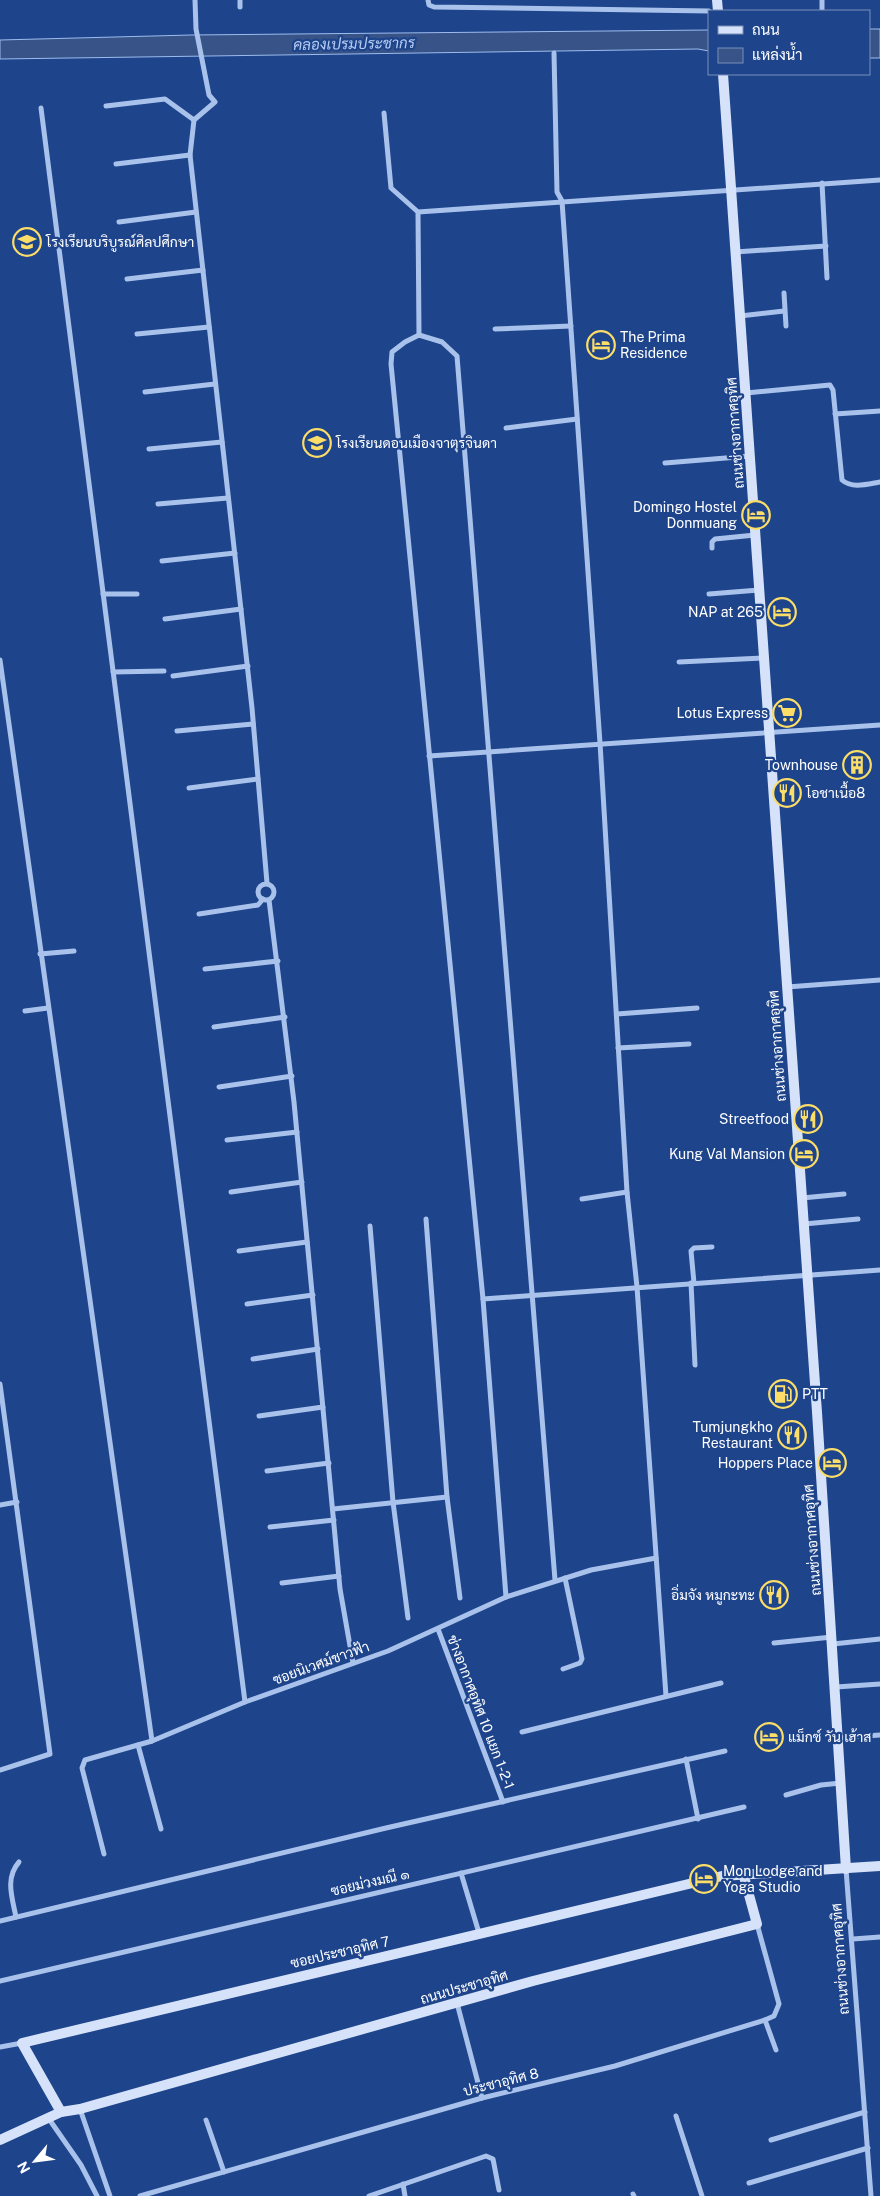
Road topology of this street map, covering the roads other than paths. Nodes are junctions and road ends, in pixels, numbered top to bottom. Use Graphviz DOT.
graph roads {
  1 [pos="195,0"];
  2 [pos="240,0"];
  3 [pos="428,0"];
  4 [pos="240,7"];
  5 [pos="708,11"];
  6 [pos="554,53"];
  7 [pos="723,75"];
  8 [pos="106,106"];
  9 [pos="41,108"];
  10 [pos="384,113"];
  11 [pos="194,120"];
  12 [pos="190,155"];
  13 [pos="116,164"];
  14 [pos="880,180"];
  15 [pos="822,183"];
  16 [pos="730,189"];
  17 [pos="562,202"];
  18 [pos="196,212"];
  19 [pos="418,212"];
  20 [pos="119,222"];
  21 [pos="826,246"];
  22 [pos="735,252"];
  23 [pos="203,270"];
  24 [pos="827,278"];
  25 [pos="127,279"];
  26 [pos="784,293"];
  27 [pos="784,311"];
  28 [pos="740,316"];
  29 [pos="571,326"];
  30 [pos="786,326"];
  31 [pos="209,328"];
  32 [pos="495,329"];
  33 [pos="137,334"];
  34 [pos="419,335"];
  35 [pos="216,384"];
  36 [pos="145,392"];
  37 [pos="746,393"];
  38 [pos="880,411"];
  39 [pos="835,414"];
  40 [pos="577,419"];
  41 [pos="506,428"];
  42 [pos="222,442"];
  43 [pos="149,449"];
  44 [pos="750,456"];
  45 [pos="665,463"];
  46 [pos="880,482"];
  47 [pos="228,498"];
  48 [pos="158,504"];
  49 [pos="755,535"];
  50 [pos="712,548"];
  51 [pos="235,553"];
  52 [pos="162,561"];
  53 [pos="759,590"];
  54 [pos="103,594"];
  55 [pos="137,594"];
  56 [pos="709,594"];
  57 [pos="241,609"];
  58 [pos="165,619"];
  59 [pos="763,658"];
  60 [pos="0,660"];
  61 [pos="680,662"];
  62 [pos="248,666"];
  63 [pos="164,671"];
  64 [pos="113,672"];
  65 [pos="173,676"];
  66 [pos="254,724"];
  67 [pos="880,725"];
  68 [pos="177,731"];
  69 [pos="768,733"];
  70 [pos="600,743"];
  71 [pos="488,751"];
  72 [pos="430,756"];
  73 [pos="258,780"];
  74 [pos="189,788"];
  75 [pos="267,883"];
  76 [pos="263,899"];
  77 [pos="269,900"];
  78 [pos="199,914"];
  79 [pos="74,951"];
  80 [pos="40,954"];
  81 [pos="278,961"];
  82 [pos="205,969"];
  83 [pos="880,980"];
  84 [pos="787,987"];
  85 [pos="48,1008"];
  86 [pos="697,1008"];
  87 [pos="25,1012"];
  88 [pos="617,1014"];
  89 [pos="285,1017"];
  90 [pos="214,1027"];
  91 [pos="690,1044"];
  92 [pos="618,1048"];
  93 [pos="292,1076"];
  94 [pos="219,1087"];
  95 [pos="297,1132"];
  96 [pos="227,1140"];
  97 [pos="302,1182"];
  98 [pos="231,1192"];
  99 [pos="627,1192"];
  100 [pos="844,1194"];
  101 [pos="802,1198"];
  102 [pos="582,1199"];
  103 [pos="426,1219"];
  104 [pos="858,1219"];
  105 [pos="804,1224"];
  106 [pos="370,1226"];
  107 [pos="307,1242"];
  108 [pos="712,1247"];
  109 [pos="239,1251"];
  110 [pos="880,1270"];
  111 [pos="808,1274"];
  112 [pos="692,1283"];
  113 [pos="637,1287"];
  114 [pos="313,1295"];
  115 [pos="532,1295"];
  116 [pos="482,1299"];
  117 [pos="247,1304"];
  118 [pos="318,1350"];
  119 [pos="253,1359"];
  120 [pos="695,1365"];
  121 [pos="0,1384"];
  122 [pos="323,1407"];
  123 [pos="259,1416"];
  124 [pos="328,1463"];
  125 [pos="267,1471"];
  126 [pos="448,1497"];
  127 [pos="17,1502"];
  128 [pos="393,1502"];
  129 [pos="0,1505"];
  130 [pos="333,1509"];
  131 [pos="334,1520"];
  132 [pos="270,1527"];
  133 [pos="656,1558"];
  134 [pos="339,1576"];
  135 [pos="564,1578"];
  136 [pos="555,1580"];
  137 [pos="282,1583"];
  138 [pos="506,1597"];
  139 [pos="460,1598"];
  140 [pos="408,1618"];
  141 [pos="438,1630"];
  142 [pos="880,1638"];
  143 [pos="833,1640"];
  144 [pos="774,1643"];
  145 [pos="353,1663"];
  146 [pos="562,1669"];
  147 [pos="721,1683"];
  148 [pos="880,1684"];
  149 [pos="836,1687"];
  150 [pos="666,1696"];
  151 [pos="245,1702"];
  152 [pos="522,1732"];
  153 [pos="880,1735"];
  154 [pos="839,1738"];
  155 [pos="152,1741"];
  156 [pos="138,1745"];
  157 [pos="725,1750"];
  158 [pos="686,1759"];
  159 [pos="0,1770"];
  160 [pos="842,1784"];
  161 [pos="786,1795"];
  162 [pos="503,1802"];
  163 [pos="744,1807"];
  164 [pos="698,1819"];
  165 [pos="161,1830"];
  166 [pos="104,1854"];
  167 [pos="19,1862"];
  168 [pos="880,1866"];
  169 [pos="846,1869"];
  170 [pos="461,1873"];
  171 [pos="743,1873"];
  172 [pos="16,1917"];
  173 [pos="0,1921"];
  174 [pos="757,1924"];
  175 [pos="479,1933"];
  176 [pos="880,1937"];
  177 [pos="853,1939"];
  178 [pos="0,1981"];
  179 [pos="456,2003"];
  180 [pos="765,2020"];
  181 [pos="22,2043"];
  182 [pos="0,2047"];
  183 [pos="776,2050"];
  184 [pos="482,2098"];
  185 [pos="80,2109"];
  186 [pos="62,2112"];
  187 [pos="865,2112"];
  188 [pos="676,2116"];
  189 [pos="49,2119"];
  190 [pos="206,2120"];
  191 [pos="0,2140"];
  192 [pos="771,2140"];
  193 [pos="868,2148"];
  194 [pos="224,2172"];
  195 [pos="403,2184"];
  196 [pos="749,2184"];
  197 [pos="499,2190"];
  198 [pos="97,2196"];
  199 [pos="110,2196"];
  200 [pos="140,2196"];
  201 [pos="369,2196"];
  202 [pos="405,2196"];
  203 [pos="702,2196"];
  204 [pos="871,2196"];
  1 -- 11 [label="street"];
  2 -- 4 [label="street"];
  3 -- 5 [label="street"];
  6 -- 17 [label="street"];
  7 -- 16 [label="street, ถนนช่างอากาศอุทิศ"];
  8 -- 11 [label="street"];
  9 -- 54 [label="street"];
  10 -- 19 [label="street"];
  11 -- 12 [label="street"];
  12 -- 13 [label="street"];
  12 -- 18 [label="street"];
  14 -- 15 [label="street"];
  15 -- 16 [label="street"];
  15 -- 21 [label="street"];
  16 -- 17 [label="street"];
  16 -- 22 [label="street, ถนนช่างอากาศอุทิศ"];
  17 -- 19 [label="street"];
  17 -- 29 [label="street"];
  18 -- 20 [label="street"];
  18 -- 23 [label="street"];
  19 -- 34 [label="street"];
  21 -- 22 [label="street"];
  21 -- 24 [label="street"];
  22 -- 28 [label="street, ถนนช่างอากาศอุทิศ"];
  23 -- 25 [label="street"];
  23 -- 31 [label="street"];
  26 -- 27 [label="street"];
  27 -- 28 [label="street"];
  27 -- 30 [label="street"];
  28 -- 37 [label="street, ถนนช่างอากาศอุทิศ"];
  29 -- 32 [label="street"];
  29 -- 40 [label="street"];
  31 -- 33 [label="street"];
  31 -- 35 [label="street"];
  34 -- 71 [label="street"];
  34 -- 72 [label="street"];
  35 -- 36 [label="street"];
  35 -- 42 [label="street"];
  37 -- 39 [label="street"];
  37 -- 44 [label="street, ถนนช่างอากาศอุทิศ"];
  38 -- 39 [label="street"];
  39 -- 46 [label="street"];
  40 -- 41 [label="street"];
  40 -- 70 [label="street"];
  42 -- 43 [label="street"];
  42 -- 47 [label="street"];
  44 -- 45 [label="street"];
  44 -- 49 [label="street, ถนนช่างอากาศอุทิศ"];
  47 -- 48 [label="street"];
  47 -- 51 [label="street"];
  49 -- 50 [label="street"];
  49 -- 53 [label="street, ถนนช่างอากาศอุทิศ"];
  51 -- 52 [label="street"];
  51 -- 57 [label="street"];
  53 -- 56 [label="street"];
  53 -- 59 [label="street, ถนนช่างอากาศอุทิศ"];
  54 -- 55 [label="street"];
  54 -- 64 [label="street"];
  57 -- 58 [label="street"];
  57 -- 62 [label="street"];
  59 -- 61 [label="street"];
  59 -- 69 [label="street, ถนนช่างอากาศอุทิศ"];
  60 -- 80 [label="street"];
  62 -- 65 [label="street"];
  62 -- 66 [label="street"];
  63 -- 64 [label="street"];
  64 -- 151 [label="street"];
  66 -- 68 [label="street"];
  66 -- 73 [label="street"];
  67 -- 69 [label="street"];
  69 -- 70 [label="street"];
  69 -- 84 [label="street, ถนนช่างอากาศอุทิศ"];
  70 -- 71 [label="street"];
  70 -- 88 [label="street"];
  71 -- 72 [label="street"];
  71 -- 115 [label="street"];
  72 -- 116 [label="street"];
  73 -- 74 [label="street"];
  73 -- 75 [label="street"];
  75 -- 76 [label="street"];
  75 -- 77 [label="street"];
  76 -- 77 [label="street"];
  76 -- 78 [label="street"];
  77 -- 81 [label="street"];
  79 -- 80 [label="street"];
  80 -- 85 [label="street"];
  81 -- 82 [label="street"];
  81 -- 89 [label="street"];
  83 -- 84 [label="street"];
  84 -- 101 [label="street, ถนนช่างอากาศอุทิศ"];
  85 -- 87 [label="street"];
  85 -- 155 [label="street"];
  86 -- 88 [label="street"];
  88 -- 92 [label="street"];
  89 -- 90 [label="street"];
  89 -- 93 [label="street"];
  91 -- 92 [label="street"];
  92 -- 99 [label="street"];
  93 -- 94 [label="street"];
  93 -- 95 [label="street"];
  95 -- 96 [label="street"];
  95 -- 97 [label="street"];
  97 -- 98 [label="street"];
  97 -- 107 [label="street"];
  99 -- 102 [label="street"];
  99 -- 113 [label="street"];
  100 -- 101 [label="street"];
  101 -- 105 [label="street, ถนนช่างอากาศอุทิศ"];
  103 -- 126 [label="street"];
  104 -- 105 [label="street"];
  105 -- 111 [label="street, ถนนช่างอากาศอุทิศ"];
  106 -- 128 [label="street"];
  107 -- 109 [label="street"];
  107 -- 114 [label="street"];
  108 -- 112 [label="street"];
  110 -- 111 [label="street"];
  111 -- 112 [label="street"];
  111 -- 143 [label="street, ถนนช่างอากาศอุทิศ"];
  112 -- 113 [label="street"];
  112 -- 120 [label="street"];
  113 -- 115 [label="street"];
  113 -- 133 [label="street"];
  114 -- 117 [label="street"];
  114 -- 118 [label="street"];
  115 -- 116 [label="street"];
  115 -- 136 [label="street"];
  116 -- 138 [label="street"];
  118 -- 119 [label="street"];
  118 -- 122 [label="street"];
  121 -- 127 [label="street"];
  122 -- 123 [label="street"];
  122 -- 124 [label="street"];
  124 -- 125 [label="street"];
  124 -- 130 [label="street"];
  126 -- 128 [label="street"];
  126 -- 139 [label="street"];
  127 -- 129 [label="street"];
  127 -- 159 [label="street"];
  128 -- 130 [label="street"];
  128 -- 140 [label="street"];
  130 -- 131 [label="street"];
  131 -- 132 [label="street"];
  131 -- 134 [label="street"];
  133 -- 135 [label="street, ซอยนิเวศม์ชาวฟ้า"];
  133 -- 150 [label="street"];
  134 -- 137 [label="street"];
  134 -- 145 [label="street"];
  135 -- 136 [label="street, ซอยนิเวศม์ชาวฟ้า"];
  135 -- 146 [label="street"];
  136 -- 138 [label="street, ซอยนิเวศม์ชาวฟ้า"];
  138 -- 141 [label="street, ซอยนิเวศม์ชาวฟ้า"];
  141 -- 145 [label="street, ซอยนิเวศม์ชาวฟ้า"];
  141 -- 162 [label="street, ช่างอากาศอุทิศ 10 แยก 1-2-1"];
  142 -- 143 [label="street"];
  143 -- 144 [label="street"];
  143 -- 149 [label="street, ถนนช่างอากาศอุทิศ"];
  145 -- 151 [label="street, ซอยนิเวศม์ชาวฟ้า"];
  147 -- 150 [label="street"];
  148 -- 149 [label="street"];
  149 -- 154 [label="street, ถนนช่างอากาศอุทิศ"];
  150 -- 152 [label="street"];
  151 -- 155 [label="street, ซอยนิเวศม์ชาวฟ้า"];
  153 -- 154 [label="street"];
  154 -- 160 [label="street, ถนนช่างอากาศอุทิศ"];
  155 -- 156 [label="street, ซอยนิเวศม์ชาวฟ้า"];
  156 -- 165 [label="street"];
  156 -- 166 [label="street, ซอยนิเวศม์ชาวฟ้า"];
  157 -- 158 [label="street"];
  158 -- 162 [label="street"];
  158 -- 164 [label="street"];
  160 -- 161 [label="street"];
  160 -- 169 [label="street, ถนนช่างอากาศอุทิศ"];
  162 -- 172 [label="street"];
  163 -- 164 [label="street, ซอยม่วงมณี ๑"];
  164 -- 170 [label="street, ซอยม่วงมณี ๑"];
  167 -- 172 [label="street"];
  168 -- 169 [label="street"];
  169 -- 171 [label="street"];
  169 -- 177 [label="street, ถนนช่างอากาศอุทิศ"];
  170 -- 175 [label="street"];
  170 -- 178 [label="street, ซอยม่วงมณี ๑"];
  171 -- 174 [label="street"];
  171 -- 175 [label="street, ซอยประชาอุทิศ 7"];
  172 -- 173 [label="street"];
  174 -- 179 [label="street, ถนนประชาอุทิศ"];
  174 -- 180 [label="street"];
  175 -- 181 [label="street, ซอยประชาอุทิศ 7"];
  176 -- 177 [label="street"];
  177 -- 187 [label="street, ถนนช่างอากาศอุทิศ"];
  179 -- 184 [label="street"];
  179 -- 185 [label="street, ถนนประชาอุทิศ"];
  180 -- 183 [label="street"];
  180 -- 184 [label="street, ประชาอุทิศ 8"];
  181 -- 182 [label="street"];
  181 -- 186 [label="street"];
  184 -- 194 [label="street, ประชาอุทิศ 8"];
  185 -- 186 [label="street, ถนนประชาอุทิศ"];
  185 -- 199 [label="street"];
  186 -- 189 [label="street, ถนนประชาอุทิศ"];
  187 -- 192 [label="street"];
  187 -- 193 [label="street, ถนนช่างอากาศอุทิศ"];
  188 -- 203 [label="street"];
  189 -- 191 [label="street, ถนนประชาอุทิศ"];
  189 -- 198 [label="street"];
  190 -- 194 [label="street"];
  193 -- 196 [label="street"];
  193 -- 204 [label="street, ถนนช่างอากาศอุทิศ"];
  194 -- 200 [label="street, ประชาอุทิศ 8"];
  195 -- 197 [label="street"];
  195 -- 201 [label="street"];
  195 -- 202 [label="street"];
}
